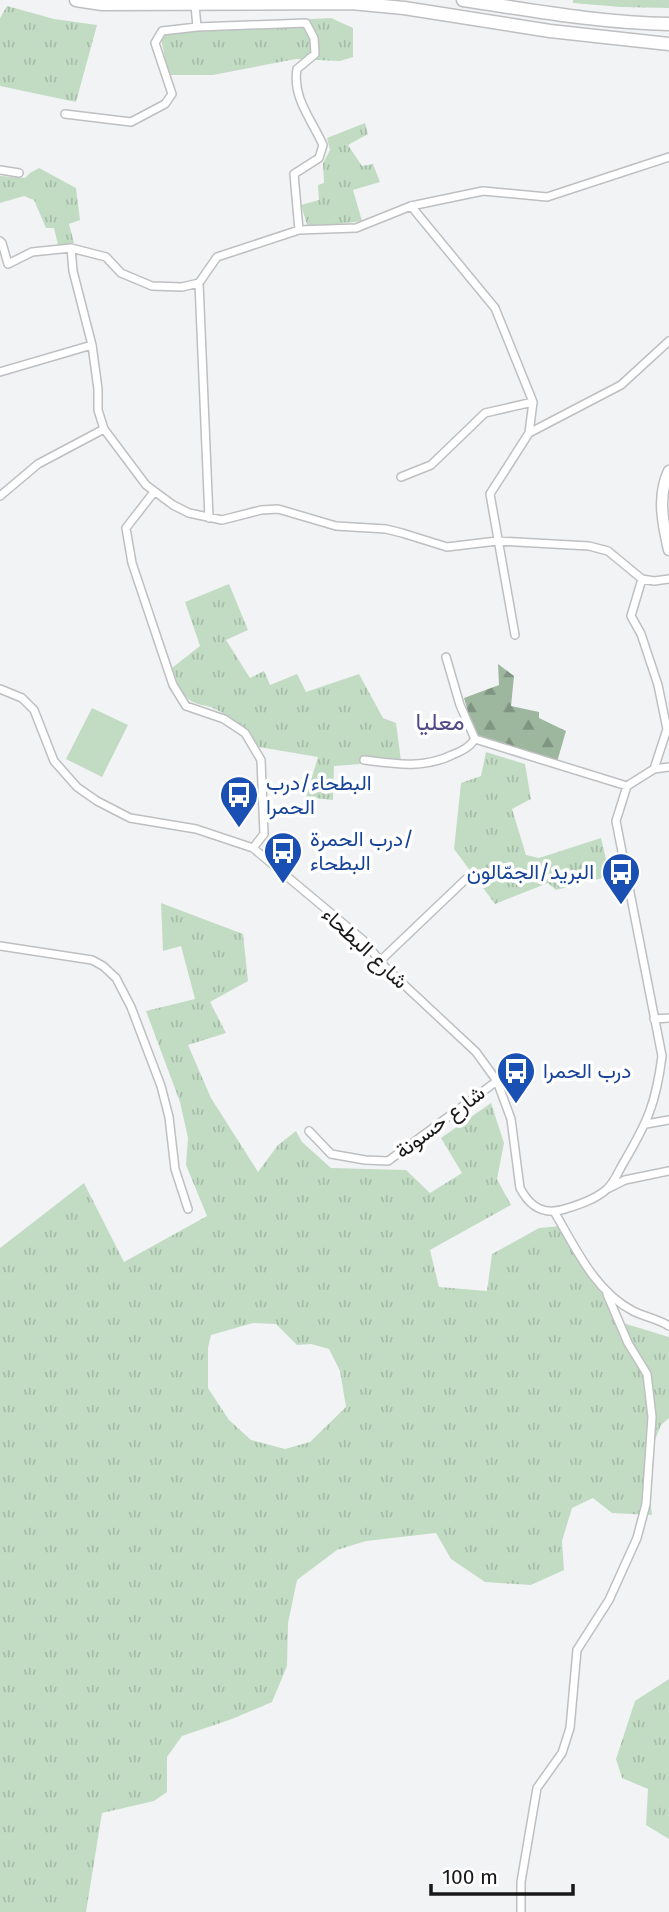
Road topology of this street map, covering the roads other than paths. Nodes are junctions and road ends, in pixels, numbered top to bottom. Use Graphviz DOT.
graph roads {
  1 [pos="76,0"];
  2 [pos="463,0"];
  3 [pos="195,5"];
  4 [pos="669,24"];
  5 [pos="197,27"];
  6 [pos="669,44"];
  7 [pos="65,114"];
  8 [pos="669,157"];
  9 [pos="0,170"];
  10 [pos="19,173"];
  11 [pos="411,206"];
  12 [pos="299,230"];
  13 [pos="0,242"];
  14 [pos="71,248"];
  15 [pos="199,283"];
  16 [pos="669,341"];
  17 [pos="92,345"];
  18 [pos="0,372"];
  19 [pos="533,402"];
  20 [pos="104,429"];
  21 [pos="529,433"];
  22 [pos="669,471"];
  23 [pos="401,478"];
  24 [pos="154,492"];
  25 [pos="0,496"];
  26 [pos="209,519"];
  27 [pos="497,541"];
  28 [pos="669,550"];
  29 [pos="642,579"];
  30 [pos="669,579"];
  31 [pos="515,635"];
  32 [pos="446,657"];
  33 [pos="0,689"];
  34 [pos="475,739"];
  35 [pos="364,761"];
  36 [pos="669,768"];
  37 [pos="654,769"];
  38 [pos="627,786"];
  39 [pos="253,848"];
  40 [pos="466,879"];
  41 [pos="0,946"];
  42 [pos="380,961"];
  43 [pos="669,1018"];
  44 [pos="654,1019"];
  45 [pos="497,1081"];
  46 [pos="669,1120"];
  47 [pos="646,1124"];
  48 [pos="309,1131"];
  49 [pos="669,1171"];
  50 [pos="608,1188"];
  51 [pos="188,1209"];
  52 [pos="555,1213"];
  53 [pos="607,1294"];
  54 [pos="669,1326"];
  55 [pos="522,1912"];
  1 -- 3 [label="highway"];
  2 -- 4 [label="highway"];
  3 -- 5 [label="street"];
  3 -- 6 [label="highway"];
  5 -- 7 [label="street"];
  5 -- 12 [label="street"];
  8 -- 11 [label="street"];
  9 -- 10 [label="street"];
  11 -- 12 [label="street"];
  11 -- 19 [label="street"];
  12 -- 15 [label="street"];
  13 -- 14 [label="street"];
  14 -- 15 [label="street"];
  14 -- 17 [label="street"];
  15 -- 26 [label="street"];
  16 -- 21 [label="street"];
  17 -- 18 [label="street"];
  17 -- 20 [label="street"];
  19 -- 21 [label="street"];
  19 -- 23 [label="street"];
  20 -- 24 [label="street"];
  20 -- 25 [label="street"];
  21 -- 27 [label="street"];
  22 -- 28 [label="main road"];
  24 -- 26 [label="street"];
  24 -- 39 [label="street"];
  26 -- 27 [label="street"];
  27 -- 29 [label="street"];
  27 -- 31 [label="street"];
  29 -- 30 [label="street"];
  29 -- 37 [label="street"];
  32 -- 34 [label="street"];
  33 -- 39 [label="street, شارع البطحاء"];
  34 -- 35 [label="street"];
  34 -- 38 [label="street"];
  36 -- 37 [label="street"];
  37 -- 38 [label="street"];
  38 -- 44 [label="street"];
  39 -- 42 [label="street, شارع البطحاء"];
  40 -- 42 [label="street"];
  41 -- 51 [label="street"];
  42 -- 45 [label="street, شارع البطحاء"];
  43 -- 44 [label="street"];
  44 -- 47 [label="street"];
  45 -- 48 [label="street, شارع حسونة"];
  45 -- 52 [label="street, شارع البطحاء"];
  46 -- 47 [label="street"];
  47 -- 50 [label="street"];
  49 -- 50 [label="street"];
  50 -- 52 [label="street"];
  52 -- 53 [label="street"];
  53 -- 54 [label="street"];
  53 -- 55 [label="street"];
}
